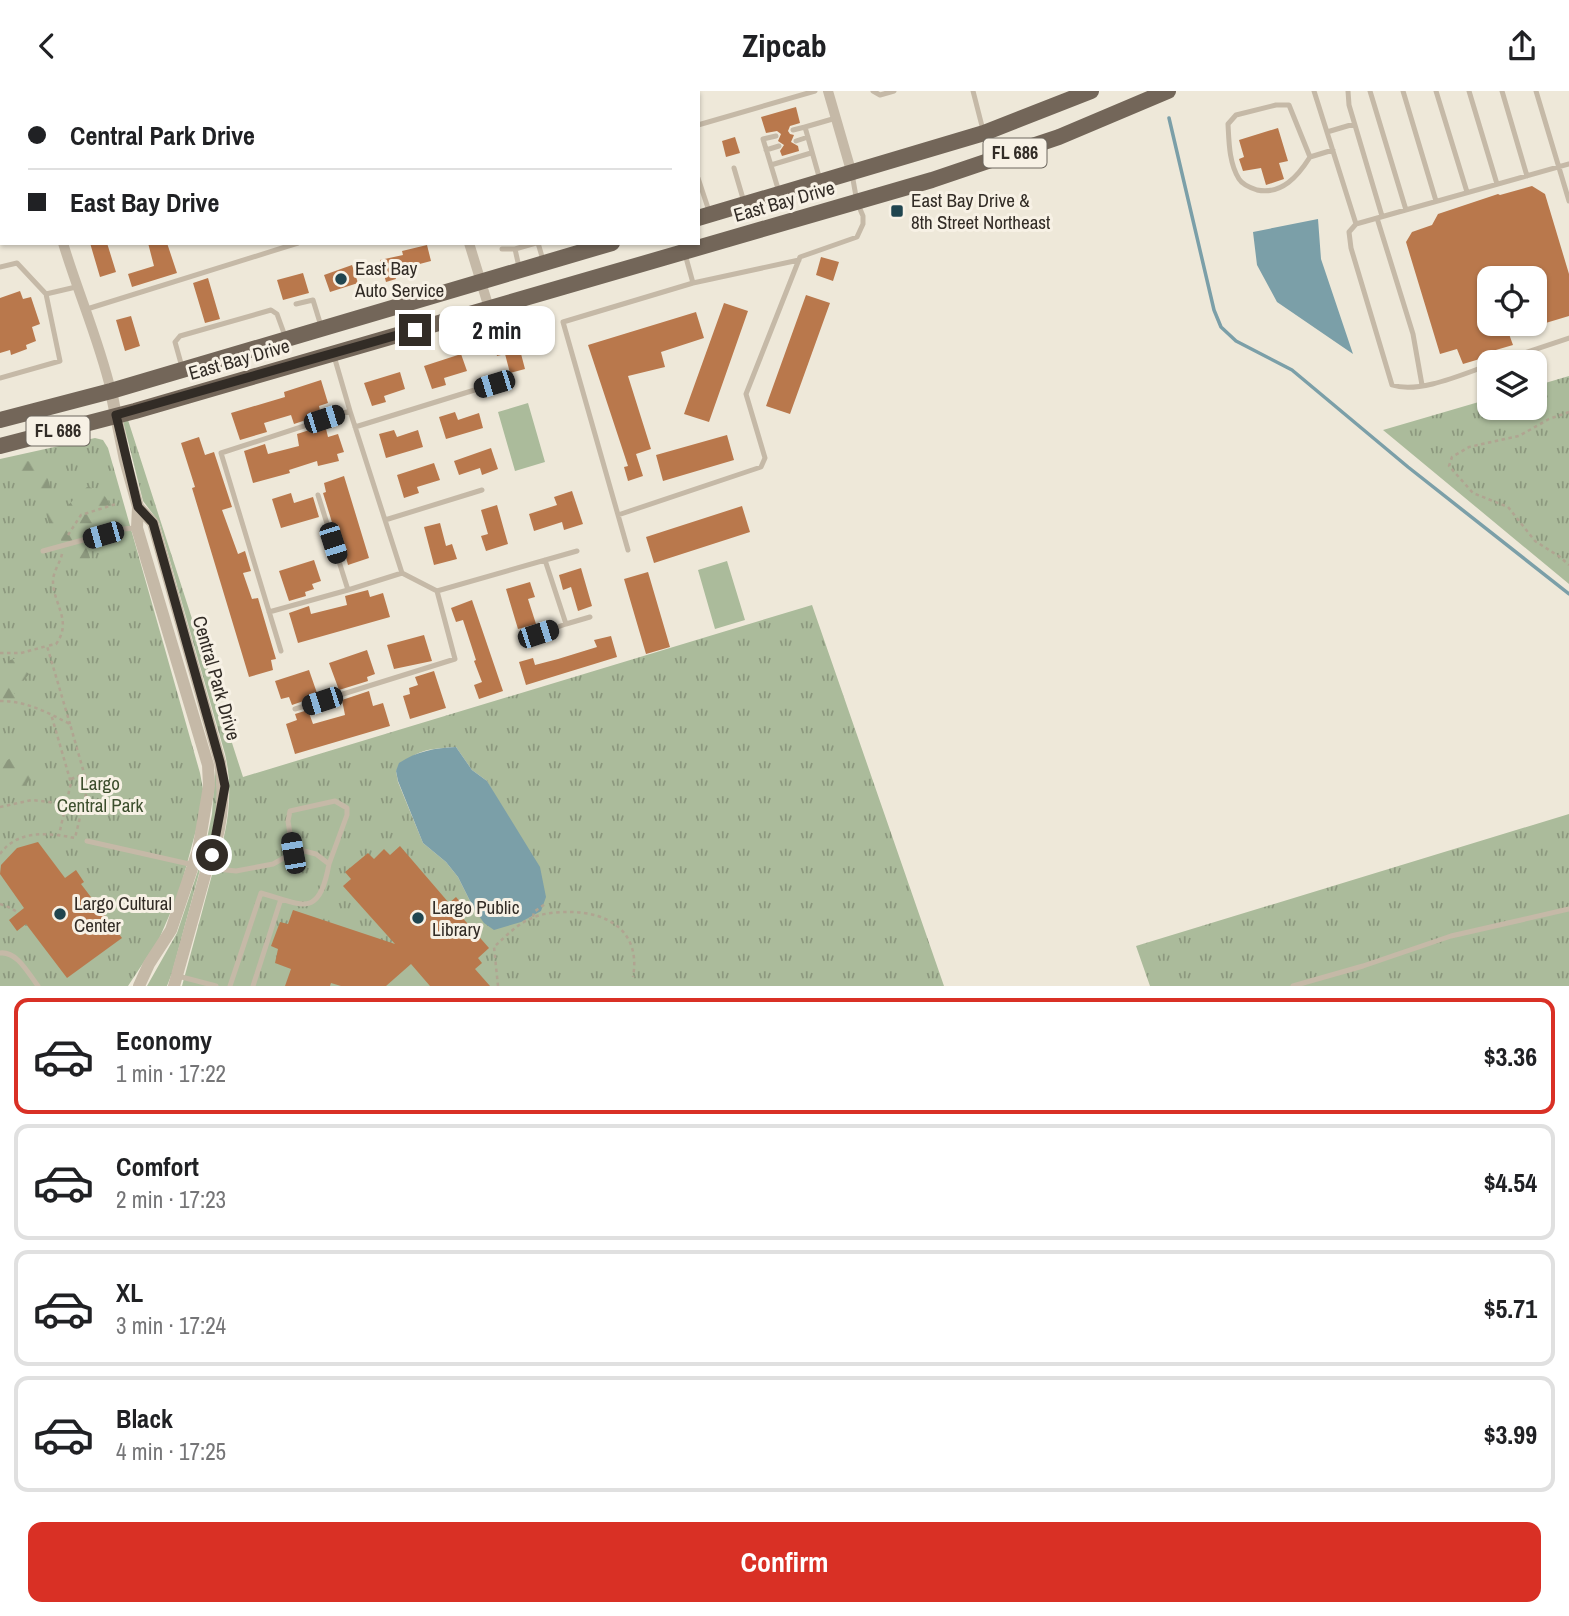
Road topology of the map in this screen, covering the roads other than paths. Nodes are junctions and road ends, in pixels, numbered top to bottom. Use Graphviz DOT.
graph roads {
  1 [pos="815,91"];
  2 [pos="828,91"];
  3 [pos="873,91"];
  4 [pos="894,91"];
  5 [pos="973,91"];
  6 [pos="1089,91"];
  7 [pos="1168,91"];
  8 [pos="1314,91"];
  9 [pos="1348,91"];
  10 [pos="1370,91"];
  11 [pos="1403,91"];
  12 [pos="1436,91"];
  13 [pos="1469,91"];
  14 [pos="1502,91"];
  15 [pos="1536,91"];
  16 [pos="836,118"];
  17 [pos="700,124"];
  18 [pos="1354,124"];
  19 [pos="805,127"];
  20 [pos="793,130"];
  21 [pos="1327,132"];
  22 [pos="984,133"];
  23 [pos="776,136"];
  24 [pos="808,137"];
  25 [pos="796,141"];
  26 [pos="779,146"];
  27 [pos="766,150"];
  28 [pos="1333,150"];
  29 [pos="811,153"];
  30 [pos="1310,157"];
  31 [pos="1569,164"];
  32 [pos="771,165"];
  33 [pos="1559,167"];
  34 [pos="734,168"];
  35 [pos="852,174"];
  36 [pos="1527,176"];
  37 [pos="821,183"];
  38 [pos="1497,184"];
  39 [pos="700,191"];
  40 [pos="1467,193"];
  41 [pos="780,195"];
  42 [pos="1436,201"];
  43 [pos="1569,201"];
  44 [pos="857,202"];
  45 [pos="745,205"];
  46 [pos="1406,210"];
  47 [pos="704,216"];
  48 [pos="1380,217"];
  49 [pos="1356,224"];
  50 [pos="64,245"];
  51 [pos="292,245"];
  52 [pos="470,245"];
  53 [pos="530,245"];
  54 [pos="538,245"];
  55 [pos="585,247"];
  56 [pos="502,249"];
  57 [pos="515,249"];
  58 [pos="684,251"];
  59 [pos="799,260"];
  60 [pos="544,263"];
  61 [pos="0,267"];
  62 [pos="520,270"];
  63 [pos="481,282"];
  64 [pos="693,283"];
  65 [pos="76,287"];
  66 [pos="46,294"];
  67 [pos="296,305"];
  68 [pos="489,308"];
  69 [pos="87,309"];
  70 [pos="321,329"];
  71 [pos="1569,338"];
  72 [pos="286,339"];
  73 [pos="1534,350"];
  74 [pos="333,354"];
  75 [pos="1477,369"];
  76 [pos="183,370"];
  77 [pos="0,378"];
  78 [pos="494,384"];
  79 [pos="1422,385"];
  80 [pos="111,391"];
  81 [pos="350,411"];
  82 [pos="116,415"];
  83 [pos="0,420"];
  84 [pos="355,427"];
  85 [pos="0,446"];
  86 [pos="482,489"];
  87 [pos="318,495"];
  88 [pos="138,507"];
  89 [pos="618,515"];
  90 [pos="385,520"];
  91 [pos="137,528"];
  92 [pos="628,549"];
  93 [pos="43,551"];
  94 [pos="577,551"];
  95 [pos="545,560"];
  96 [pos="402,573"];
  97 [pos="348,590"];
  98 [pos="438,590"];
  99 [pos="269,612"];
  100 [pos="590,617"];
  101 [pos="566,624"];
  102 [pos="538,634"];
  103 [pos="281,651"];
  104 [pos="295,709"];
  105 [pos="87,841"];
  106 [pos="293,853"];
  107 [pos="192,865"];
  108 [pos="329,865"];
  109 [pos="207,868"];
  110 [pos="281,899"];
  111 [pos="1569,909"];
  112 [pos="0,953"];
  113 [pos="176,981"];
  114 [pos="38,986"];
  115 [pos="139,986"];
  116 [pos="216,986"];
  117 [pos="230,986"];
  118 [pos="253,986"];
  119 [pos="1293,986"];
  1 -- 17 [label="lane"];
  2 -- 16 [label="street"];
  3 -- 4 [label="lane"];
  5 -- 22 [label="lane"];
  6 -- 22 [label="main road, East Bay Drive / FL 686"];
  7 -- 44 [label="main road, East Bay Drive / FL 686"];
  8 -- 21 [label="lane"];
  9 -- 18 [label="lane"];
  10 -- 46 [label="lane"];
  11 -- 42 [label="lane"];
  12 -- 40 [label="lane"];
  13 -- 38 [label="lane"];
  14 -- 36 [label="lane"];
  15 -- 33 [label="lane"];
  16 -- 19 [label="lane"];
  16 -- 35 [label="street"];
  18 -- 21 [label="lane"];
  18 -- 48 [label="lane"];
  19 -- 20 [label="lane"];
  19 -- 24 [label="lane"];
  21 -- 28 [label="lane"];
  22 -- 35 [label="main road, East Bay Drive / FL 686"];
  23 -- 27 [label="lane"];
  24 -- 25 [label="lane"];
  24 -- 29 [label="lane"];
  26 -- 27 [label="lane"];
  27 -- 32 [label="lane"];
  28 -- 30 [label="lane"];
  28 -- 49 [label="lane"];
  29 -- 32 [label="lane"];
  29 -- 37 [label="lane"];
  30 -- 30 [label="lane"];
  31 -- 33 [label="lane"];
  32 -- 41 [label="lane"];
  33 -- 36 [label="lane"];
  33 -- 43 [label="lane"];
  34 -- 45 [label="lane"];
  35 -- 37 [label="main road, East Bay Drive / FL 686"];
  35 -- 44 [label="lane"];
  36 -- 38 [label="lane"];
  37 -- 41 [label="main road, East Bay Drive / FL 686"];
  38 -- 40 [label="lane"];
  39 -- 47 [label="lane"];
  40 -- 42 [label="lane"];
  41 -- 45 [label="main road, East Bay Drive / FL 686"];
  42 -- 46 [label="lane"];
  44 -- 58 [label="main road, East Bay Drive / FL 686"];
  44 -- 59 [label="lane"];
  45 -- 47 [label="main road, East Bay Drive / FL 686"];
  46 -- 48 [label="lane"];
  48 -- 49 [label="lane"];
  48 -- 79 [label="lane"];
  49 -- 79 [label="lane"];
  50 -- 65 [label="street"];
  51 -- 69 [label="lane"];
  52 -- 63 [label="street"];
  53 -- 57 [label="lane"];
  54 -- 60 [label="lane"];
  55 -- 60 [label="main road, East Bay Drive / FL 686"];
  56 -- 57 [label="lane"];
  57 -- 62 [label="lane"];
  58 -- 64 [label="lane"];
  58 -- 68 [label="main road, East Bay Drive / FL 686"];
  59 -- 64 [label="lane"];
  59 -- 89 [label="lane"];
  60 -- 62 [label="main road, East Bay Drive / FL 686"];
  61 -- 66 [label="lane"];
  62 -- 63 [label="main road, East Bay Drive / FL 686"];
  63 -- 68 [label="street"];
  63 -- 70 [label="main road, East Bay Drive / FL 686"];
  64 -- 89 [label="lane"];
  65 -- 66 [label="lane"];
  65 -- 69 [label="street"];
  66 -- 77 [label="lane"];
  67 -- 70 [label="lane"];
  68 -- 74 [label="main road, East Bay Drive / FL 686"];
  69 -- 80 [label="street"];
  70 -- 72 [label="main road, East Bay Drive / FL 686"];
  71 -- 73 [label="lane"];
  72 -- 76 [label="main road, East Bay Drive / FL 686"];
  72 -- 76 [label="lane"];
  74 -- 81 [label="lane"];
  74 -- 82 [label="main road, East Bay Drive / FL 686"];
  75 -- 79 [label="lane"];
  76 -- 80 [label="main road, East Bay Drive / FL 686"];
  78 -- 84 [label="lane"];
  80 -- 82 [label="street, Central Park Drive"];
  80 -- 83 [label="main road, East Bay Drive / FL 686"];
  81 -- 84 [label="lane"];
  81 -- 99 [label="lane"];
  82 -- 85 [label="main road, East Bay Drive / FL 686"];
  82 -- 88 [label="street, Central Park Drive"];
  84 -- 90 [label="lane"];
  86 -- 90 [label="lane"];
  87 -- 97 [label="lane"];
  88 -- 91 [label="street, Central Park Drive"];
  88 -- 109 [label="street, Central Park Drive"];
  89 -- 92 [label="lane"];
  90 -- 96 [label="lane"];
  91 -- 93 [label="lane"];
  91 -- 107 [label="street, Central Park Drive"];
  94 -- 95 [label="lane"];
  95 -- 98 [label="lane"];
  95 -- 101 [label="lane"];
  96 -- 97 [label="lane"];
  96 -- 98 [label="lane"];
  97 -- 99 [label="lane"];
  98 -- 104 [label="lane"];
  99 -- 103 [label="lane"];
  100 -- 101 [label="lane"];
  101 -- 102 [label="lane"];
  105 -- 107 [label="lane"];
  106 -- 108 [label="lane"];
  106 -- 108 [label="lane"];
  106 -- 109 [label="lane"];
  107 -- 109 [label="lane"];
  107 -- 115 [label="street, Central Park Drive"];
  108 -- 110 [label="lane"];
  109 -- 113 [label="street, Central Park Drive"];
  110 -- 117 [label="lane"];
  110 -- 118 [label="lane"];
  111 -- 119 [label="lane"];
  112 -- 114 [label="lane"];
  113 -- 116 [label="lane"];
}
